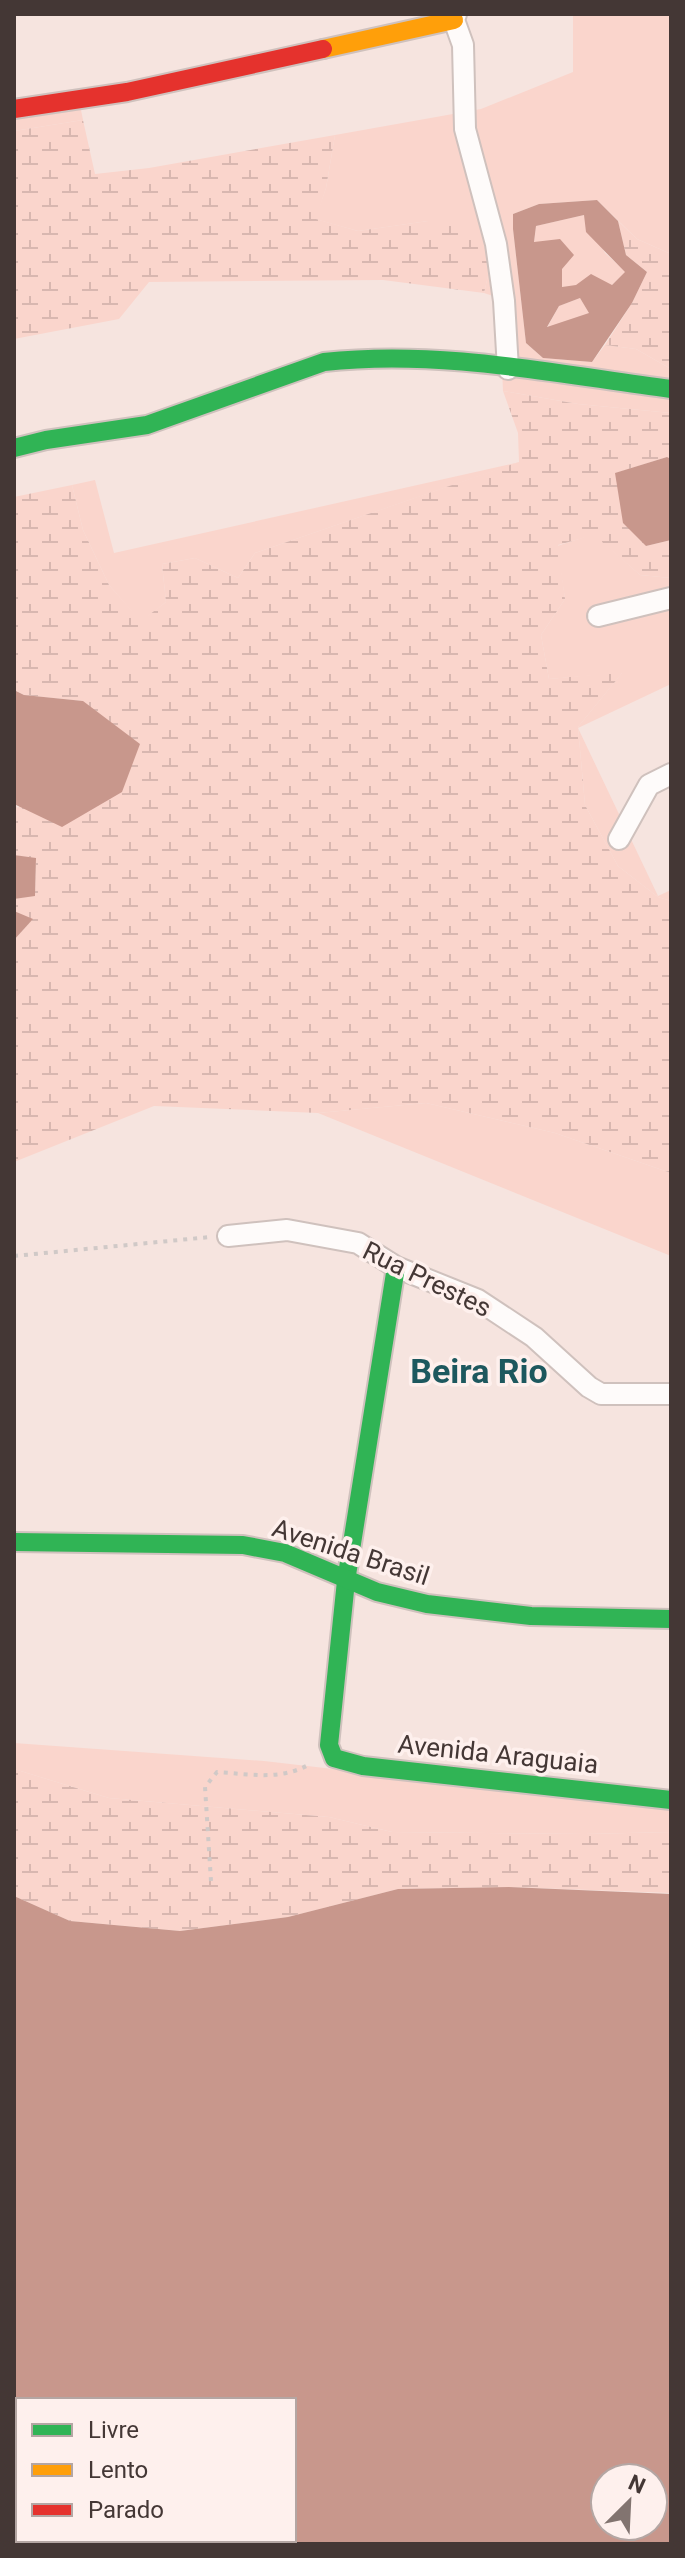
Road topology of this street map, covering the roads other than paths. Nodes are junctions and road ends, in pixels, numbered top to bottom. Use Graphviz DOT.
graph roads {
  1 [pos="455,17"];
  2 [pos="14,109"];
  3 [pos="508,369"];
  4 [pos="671,389"];
  5 [pos="14,448"];
  6 [pos="671,598"];
  7 [pos="598,616"];
  8 [pos="671,774"];
  9 [pos="619,839"];
  10 [pos="228,1236"];
  11 [pos="396,1267"];
  12 [pos="671,1394"];
  13 [pos="14,1542"];
  14 [pos="346,1581"];
  15 [pos="671,1619"];
  16 [pos="671,1800"];
  1 -- 2 [label="street"];
  1 -- 3 [label="street"];
  3 -- 4 [label="street"];
  3 -- 5 [label="street"];
  6 -- 7 [label="street"];
  8 -- 9 [label="street"];
  10 -- 11 [label="street, Rua Prestes"];
  11 -- 12 [label="street, Rua Prestes"];
  11 -- 14 [label="street"];
  13 -- 14 [label="street, Avenida Brasil"];
  14 -- 15 [label="street, Avenida Brasil"];
  14 -- 16 [label="street, Avenida Araguaia"];
}
